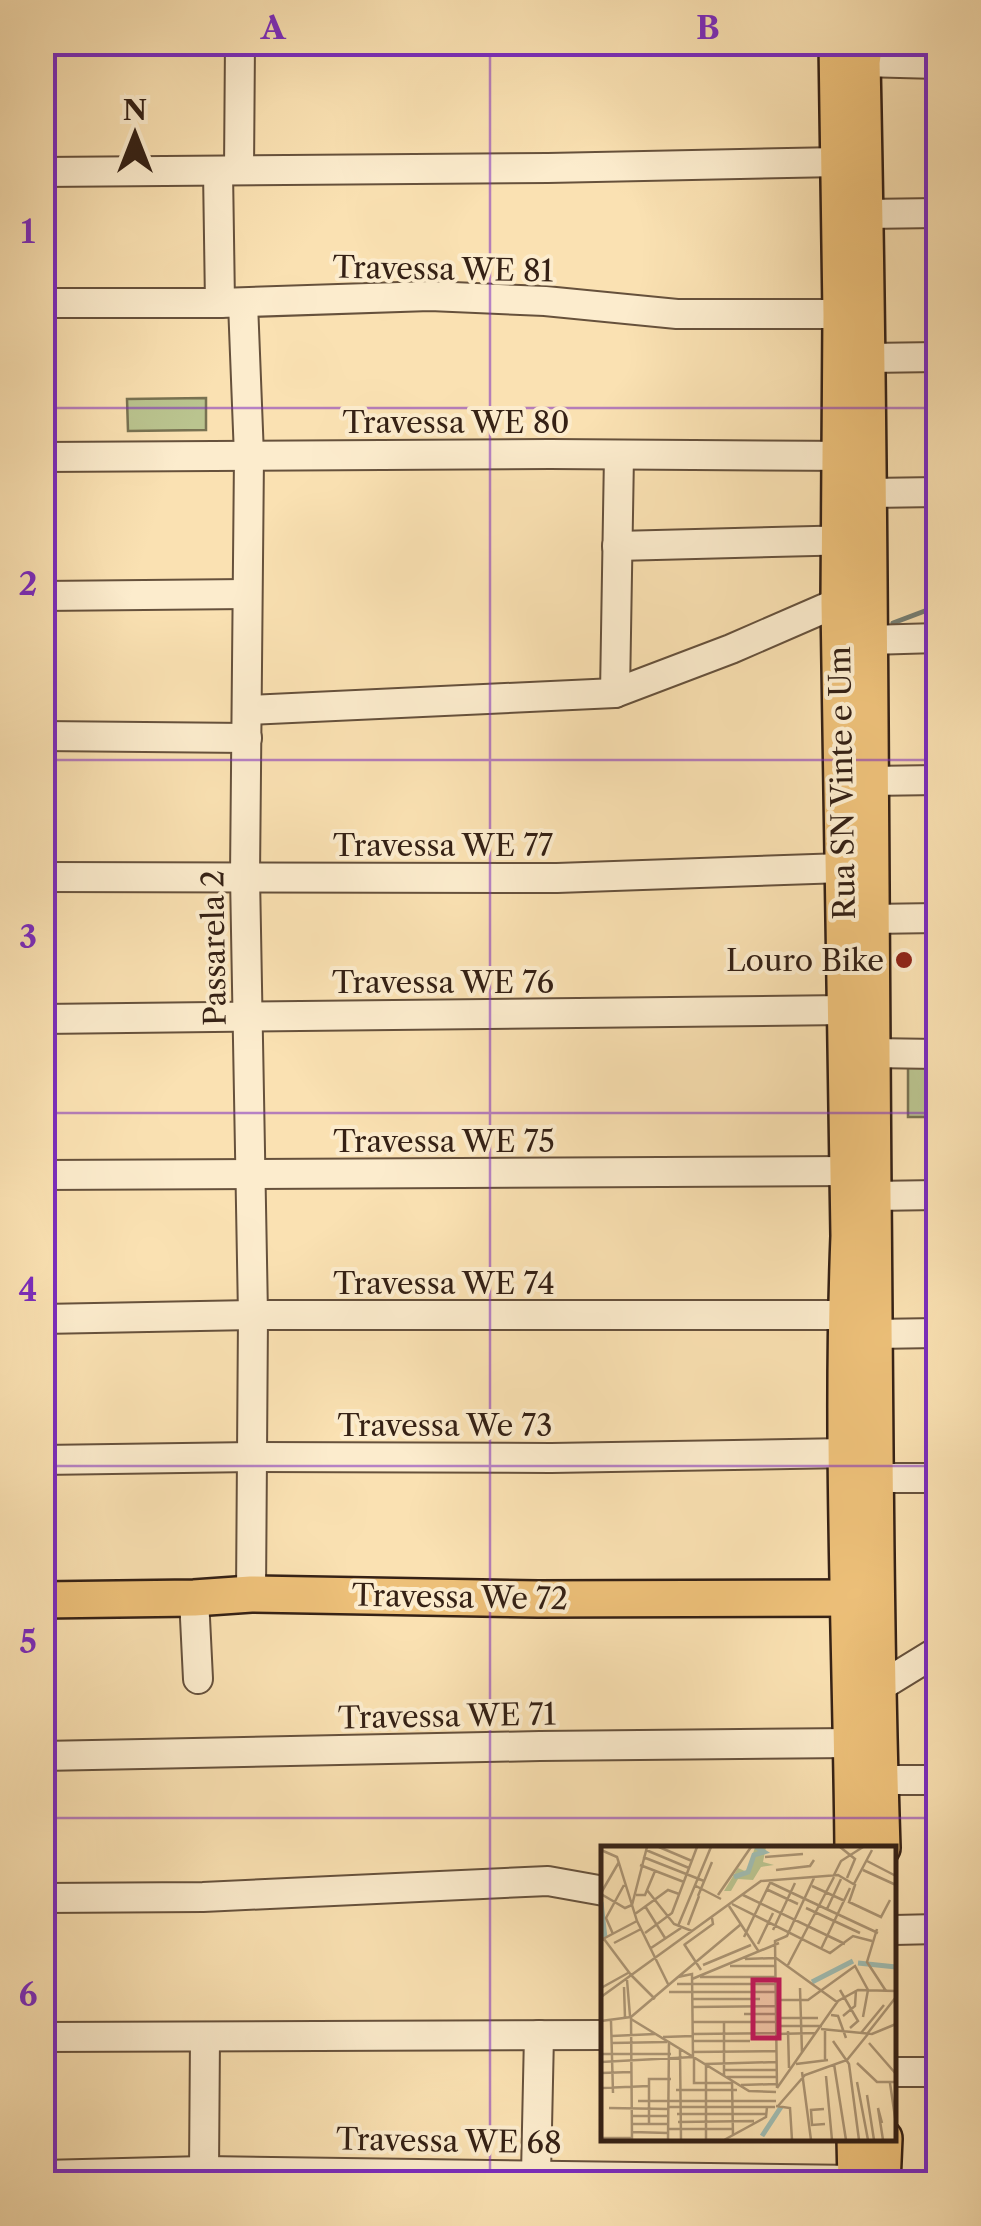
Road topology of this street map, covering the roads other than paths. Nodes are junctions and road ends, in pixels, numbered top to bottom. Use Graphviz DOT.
graph roads {
  1 [pos="240,42"];
  2 [pos="854,49"];
  3 [pos="938,64"];
  4 [pos="839,162"];
  5 [pos="229,170"];
  6 [pos="42,172"];
  7 [pos="938,212"];
  8 [pos="865,214"];
  9 [pos="42,303"];
  10 [pos="231,303"];
  11 [pos="842,314"];
  12 [pos="938,356"];
  13 [pos="859,378"];
  14 [pos="619,455"];
  15 [pos="249,456"];
  16 [pos="854,456"];
  17 [pos="42,457"];
  18 [pos="938,492"];
  19 [pos="870,493"];
  20 [pos="854,540"];
  21 [pos="617,546"];
  22 [pos="247,594"];
  23 [pos="42,596"];
  24 [pos="839,602"];
  25 [pos="938,638"];
  26 [pos="869,640"];
  27 [pos="615,693"];
  28 [pos="247,724"];
  29 [pos="42,736"];
  30 [pos="938,780"];
  31 [pos="869,781"];
  32 [pos="843,868"];
  33 [pos="245,876"];
  34 [pos="42,877"];
  35 [pos="938,918"];
  36 [pos="870,919"];
  37 [pos="844,1010"];
  38 [pos="247,1016"];
  39 [pos="42,1018"];
  40 [pos="872,1054"];
  41 [pos="938,1054"];
  42 [pos="847,1171"];
  43 [pos="252,1174"];
  44 [pos="42,1176"];
  45 [pos="874,1196"];
  46 [pos="938,1196"];
  47 [pos="254,1315"];
  48 [pos="42,1320"];
  49 [pos="859,1324"];
  50 [pos="938,1333"];
  51 [pos="847,1453"];
  52 [pos="253,1457"];
  53 [pos="42,1460"];
  54 [pos="875,1478"];
  55 [pos="938,1478"];
  56 [pos="251,1594"];
  57 [pos="194,1598"];
  58 [pos="863,1598"];
  59 [pos="42,1600"];
  60 [pos="938,1651"];
  61 [pos="198,1679"];
  62 [pos="865,1696"];
  63 [pos="852,1743"];
  64 [pos="42,1756"];
  65 [pos="880,1780"];
  66 [pos="938,1780"];
  67 [pos="854,1846"];
  68 [pos="882,1846"];
  69 [pos="601,1890"];
  70 [pos="42,1898"];
  71 [pos="938,1929"];
  72 [pos="896,1930"];
  73 [pos="540,2036"];
  74 [pos="601,2036"];
  75 [pos="42,2037"];
  76 [pos="205,2037"];
  77 [pos="896,2072"];
  78 [pos="938,2072"];
  79 [pos="870,2141"];
  80 [pos="204,2171"];
  81 [pos="42,2174"];
  82 [pos="536,2174"];
  83 [pos="864,2182"];
  1 -- 5 [label="street, Passarela 2"];
  2 -- 3 [label="street"];
  2 -- 4 [label="main road, Rua SN Vinte e Um"];
  2 -- 8 [label="main road, Rua SN Vinte e Um"];
  4 -- 5 [label="street"];
  4 -- 11 [label="main road, Rua SN Vinte e Um"];
  5 -- 6 [label="street"];
  5 -- 10 [label="street, Passarela 2"];
  7 -- 8 [label="street"];
  8 -- 13 [label="main road, Rua SN Vinte e Um"];
  9 -- 10 [label="street, Travessa WE 81"];
  10 -- 11 [label="street, Travessa WE 81"];
  10 -- 15 [label="street, Passarela 2"];
  11 -- 13 [label="main road, Rua SN Vinte e Um"];
  12 -- 13 [label="street"];
  13 -- 16 [label="main road, Rua SN Vinte e Um"];
  14 -- 15 [label="street, Travessa WE 80"];
  14 -- 16 [label="street, Travessa WE 80"];
  14 -- 21 [label="street"];
  15 -- 17 [label="street, Travessa WE 80"];
  15 -- 22 [label="street, Passarela 2"];
  16 -- 19 [label="main road, Rua SN Vinte e Um"];
  16 -- 20 [label="main road, Rua SN Vinte e Um"];
  18 -- 19 [label="street"];
  19 -- 20 [label="main road, Rua SN Vinte e Um"];
  20 -- 21 [label="street"];
  20 -- 24 [label="main road, Rua SN Vinte e Um"];
  20 -- 26 [label="main road, Rua SN Vinte e Um"];
  21 -- 27 [label="street"];
  22 -- 23 [label="street"];
  22 -- 28 [label="street, Passarela 2"];
  24 -- 27 [label="street"];
  24 -- 32 [label="main road, Rua SN Vinte e Um"];
  25 -- 26 [label="street"];
  26 -- 31 [label="main road, Rua SN Vinte e Um"];
  27 -- 28 [label="street"];
  28 -- 29 [label="street"];
  28 -- 33 [label="street, Passarela 2"];
  30 -- 31 [label="street"];
  31 -- 36 [label="main road, Rua SN Vinte e Um"];
  32 -- 33 [label="street, Travessa WE 77"];
  32 -- 37 [label="main road, Rua SN Vinte e Um"];
  33 -- 34 [label="street, Travessa WE 77"];
  33 -- 38 [label="street, Passarela 2"];
  35 -- 36 [label="street"];
  36 -- 40 [label="main road, Rua SN Vinte e Um"];
  37 -- 38 [label="street, Travessa WE 76"];
  37 -- 42 [label="main road, Rua SN Vinte e Um"];
  38 -- 39 [label="street, Travessa WE 76"];
  38 -- 43 [label="street, Passarela 2"];
  40 -- 41 [label="street"];
  40 -- 45 [label="main road, Rua SN Vinte e Um"];
  42 -- 43 [label="street, Travessa WE 75"];
  42 -- 49 [label="main road, Rua SN Vinte e Um"];
  43 -- 44 [label="street, Travessa WE 75"];
  43 -- 47 [label="street, Passarela 2"];
  45 -- 46 [label="street"];
  45 -- 49 [label="main road, Rua SN Vinte e Um"];
  47 -- 48 [label="street, Travessa WE 74"];
  47 -- 49 [label="street, Travessa WE 74"];
  47 -- 52 [label="street, Passarela 2"];
  49 -- 50 [label="street, Travessa WE 74"];
  49 -- 51 [label="main road, Rua SN Vinte e Um"];
  49 -- 54 [label="main road, Rua SN Vinte e Um"];
  51 -- 52 [label="street, Travessa We 73"];
  51 -- 58 [label="main road, Rua SN Vinte e Um"];
  52 -- 53 [label="street, Travessa We 73"];
  52 -- 56 [label="street, Passarela 2"];
  54 -- 55 [label="street"];
  54 -- 58 [label="main road, Rua SN Vinte e Um"];
  56 -- 57 [label="main road, Travessa We 72"];
  56 -- 58 [label="main road, Travessa We 72"];
  57 -- 59 [label="main road, Travessa We 72"];
  57 -- 61 [label="street"];
  58 -- 62 [label="main road, Rua SN Vinte e Um"];
  60 -- 62 [label="street"];
  62 -- 63 [label="main road"];
  62 -- 65 [label="main road"];
  63 -- 64 [label="street, Travessa WE 71"];
  63 -- 67 [label="main road"];
  65 -- 66 [label="street"];
  65 -- 68 [label="main road"];
  69 -- 70 [label="street"];
  71 -- 72 [label="street"];
  73 -- 74 [label="street"];
  73 -- 76 [label="street"];
  73 -- 82 [label="street"];
  75 -- 76 [label="street"];
  76 -- 80 [label="street"];
  77 -- 78 [label="street"];
  79 -- 83 [label="main road"];
  80 -- 81 [label="street, Travessa WE 68"];
  80 -- 82 [label="street, Travessa WE 68"];
  82 -- 83 [label="street, Travessa WE 68"];
}
